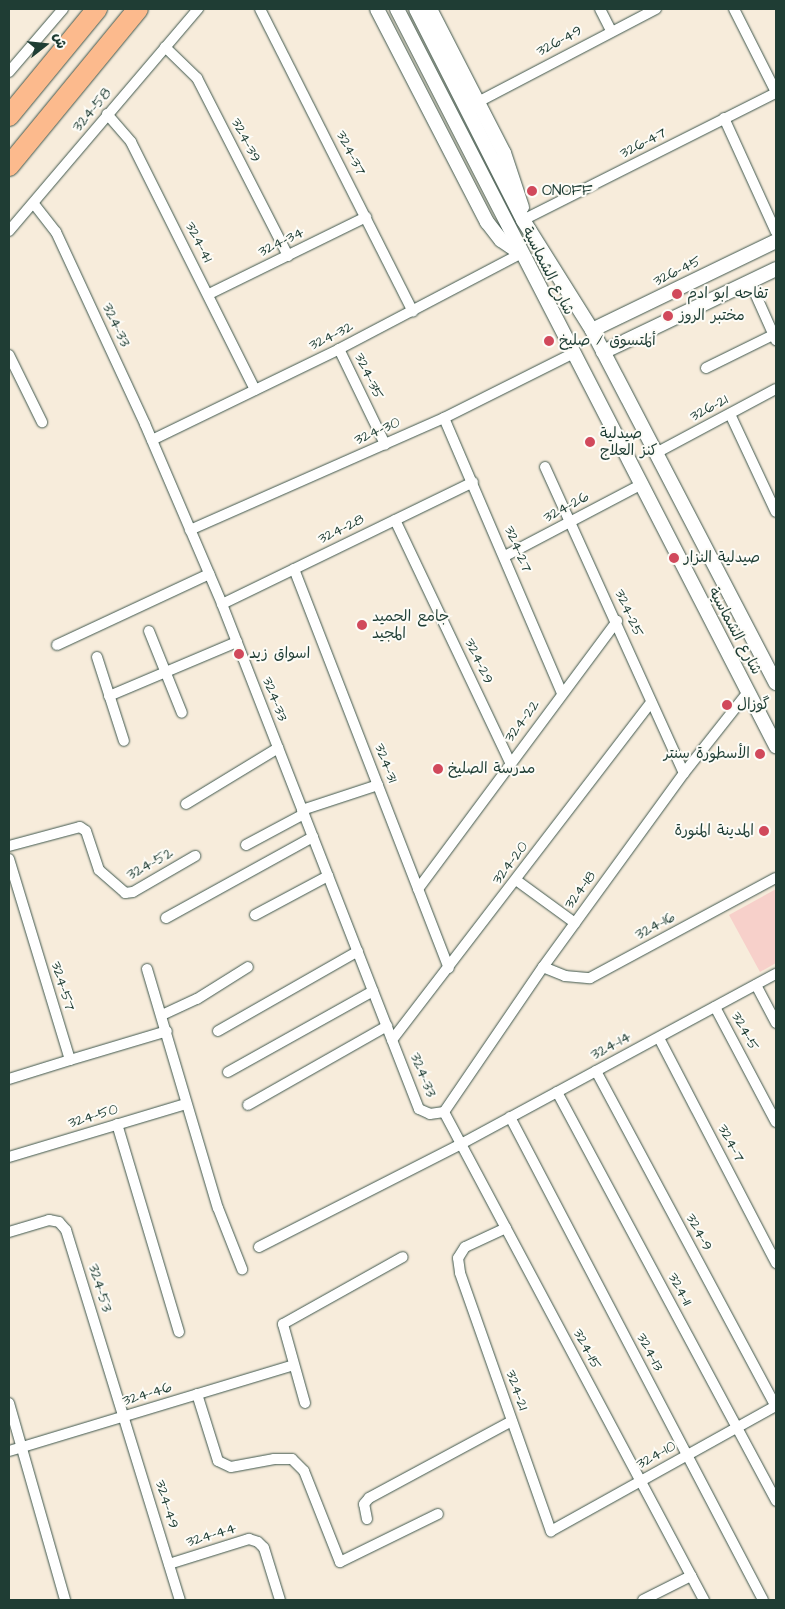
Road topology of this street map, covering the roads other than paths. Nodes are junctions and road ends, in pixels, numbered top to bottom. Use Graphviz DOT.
graph roads {
  1 [pos="63,9"];
  2 [pos="97,9"];
  3 [pos="138,9"];
  4 [pos="198,9"];
  5 [pos="260,9"];
  6 [pos="377,9"];
  7 [pos="397,9"];
  8 [pos="600,9"];
  9 [pos="656,9"];
  10 [pos="734,9"];
  11 [pos="422,11"];
  12 [pos="611,31"];
  13 [pos="165,47"];
  14 [pos="9,72"];
  15 [pos="776,92"];
  16 [pos="478,102"];
  17 [pos="107,114"];
  18 [pos="9,116"];
  19 [pos="724,118"];
  20 [pos="9,166"];
  21 [pos="34,204"];
  22 [pos="366,217"];
  23 [pos="524,220"];
  24 [pos="9,230"];
  25 [pos="776,232"];
  26 [pos="776,241"];
  27 [pos="520,254"];
  28 [pos="288,256"];
  29 [pos="776,270"];
  30 [pos="750,282"];
  31 [pos="209,294"];
  32 [pos="413,312"];
  33 [pos="592,330"];
  34 [pos="775,338"];
  35 [pos="339,349"];
  36 [pos="603,352"];
  37 [pos="572,354"];
  38 [pos="9,355"];
  39 [pos="706,368"];
  40 [pos="776,389"];
  41 [pos="255,390"];
  42 [pos="730,414"];
  43 [pos="444,418"];
  44 [pos="42,422"];
  45 [pos="152,440"];
  46 [pos="385,444"];
  47 [pos="656,453"];
  48 [pos="545,467"];
  49 [pos="473,482"];
  50 [pos="640,485"];
  51 [pos="776,512"];
  52 [pos="395,520"];
  53 [pos="570,522"];
  54 [pos="190,530"];
  55 [pos="505,556"];
  56 [pos="294,568"];
  57 [pos="209,574"];
  58 [pos="222,604"];
  59 [pos="617,621"];
  60 [pos="149,631"];
  61 [pos="237,642"];
  62 [pos="57,645"];
  63 [pos="96,657"];
  64 [pos="772,664"];
  65 [pos="166,672"];
  66 [pos="776,683"];
  67 [pos="748,692"];
  68 [pos="562,693"];
  69 [pos="109,696"];
  70 [pos="651,703"];
  71 [pos="182,713"];
  72 [pos="124,742"];
  73 [pos="776,746"];
  74 [pos="278,748"];
  75 [pos="510,762"];
  76 [pos="684,773"];
  77 [pos="378,785"];
  78 [pos="186,804"];
  79 [pos="303,812"];
  80 [pos="313,837"];
  81 [pos="246,845"];
  82 [pos="9,846"];
  83 [pos="196,856"];
  84 [pos="9,859"];
  85 [pos="328,876"];
  86 [pos="776,878"];
  87 [pos="516,880"];
  88 [pos="418,889"];
  89 [pos="254,916"];
  90 [pos="166,918"];
  91 [pos="575,923"];
  92 [pos="358,951"];
  93 [pos="248,967"];
  94 [pos="543,967"];
  95 [pos="449,968"];
  96 [pos="147,969"];
  97 [pos="776,974"];
  98 [pos="756,985"];
  99 [pos="373,991"];
  100 [pos="715,1007"];
  101 [pos="162,1015"];
  102 [pos="776,1022"];
  103 [pos="387,1026"];
  104 [pos="167,1031"];
  105 [pos="218,1031"];
  106 [pos="659,1038"];
  107 [pos="392,1040"];
  108 [pos="70,1060"];
  109 [pos="596,1071"];
  110 [pos="228,1072"];
  111 [pos="9,1079"];
  112 [pos="557,1092"];
  113 [pos="186,1104"];
  114 [pos="248,1105"];
  115 [pos="444,1112"];
  116 [pos="510,1118"];
  117 [pos="776,1122"];
  118 [pos="117,1124"];
  119 [pos="461,1144"];
  120 [pos="9,1157"];
  121 [pos="506,1228"];
  122 [pos="9,1232"];
  123 [pos="259,1247"];
  124 [pos="403,1257"];
  125 [pos="776,1263"];
  126 [pos="242,1269"];
  127 [pos="179,1332"];
  128 [pos="293,1365"];
  129 [pos="197,1394"];
  130 [pos="9,1402"];
  131 [pos="305,1403"];
  132 [pos="776,1406"];
  133 [pos="125,1416"];
  134 [pos="512,1421"];
  135 [pos="737,1427"];
  136 [pos="22,1447"];
  137 [pos="9,1451"];
  138 [pos="687,1455"];
  139 [pos="640,1481"];
  140 [pos="776,1501"];
  141 [pos="438,1514"];
  142 [pos="367,1519"];
  143 [pos="551,1531"];
  144 [pos="169,1564"];
  145 [pos="691,1576"];
  146 [pos="65,1600"];
  147 [pos="180,1600"];
  148 [pos="280,1600"];
  149 [pos="643,1600"];
  150 [pos="704,1600"];
  151 [pos="763,1600"];
  1 -- 14 [label="street"];
  2 -- 18 [label="highway"];
  3 -- 20 [label="highway"];
  4 -- 13 [label="street, 324-58"];
  5 -- 22 [label="street, 324-37"];
  6 -- 27 [label="street"];
  7 -- 27 [label="street, شارع الشماسية"];
  8 -- 12 [label="street"];
  9 -- 12 [label="street, 326-49"];
  10 -- 15 [label="street"];
  11 -- 16 [label="street"];
  11 -- 23 [label="street, شارع الشماسية"];
  12 -- 16 [label="street, 326-49"];
  13 -- 17 [label="street, 324-58"];
  13 -- 28 [label="street, 324-39"];
  15 -- 19 [label="street, 326-47"];
  16 -- 23 [label="street"];
  17 -- 21 [label="street, 324-58"];
  17 -- 31 [label="street, 324-41"];
  19 -- 23 [label="street, 326-47"];
  19 -- 25 [label="street"];
  21 -- 24 [label="street, 324-58"];
  21 -- 45 [label="street, 324-33"];
  22 -- 28 [label="street, 324-34"];
  22 -- 32 [label="street, 324-37"];
  23 -- 33 [label="street, شارع الشماسية"];
  26 -- 33 [label="street, 326-45"];
  27 -- 32 [label="street, 324-32"];
  27 -- 37 [label="street, شارع الشماسية"];
  28 -- 31 [label="street, 324-34"];
  29 -- 30 [label="street"];
  30 -- 34 [label="street"];
  30 -- 36 [label="street"];
  31 -- 41 [label="street, 324-41"];
  32 -- 35 [label="street, 324-32"];
  33 -- 36 [label="street, شارع الشماسية"];
  34 -- 39 [label="street"];
  35 -- 41 [label="street, 324-32"];
  35 -- 46 [label="street, 324-35"];
  36 -- 47 [label="street, شارع الشماسية"];
  37 -- 43 [label="street, 324-30"];
  37 -- 50 [label="street, شارع الشماسية"];
  38 -- 44 [label="street"];
  40 -- 42 [label="street, 326-21"];
  41 -- 45 [label="street, 324-32"];
  42 -- 47 [label="street, 326-21"];
  42 -- 51 [label="street"];
  43 -- 46 [label="street, 324-30"];
  43 -- 49 [label="street, 324-27"];
  45 -- 54 [label="street, 324-33"];
  46 -- 54 [label="street, 324-30"];
  47 -- 64 [label="street, شارع الشماسية"];
  48 -- 53 [label="street, 324-25"];
  49 -- 52 [label="street, 324-28"];
  49 -- 55 [label="street, 324-27"];
  50 -- 53 [label="street, 324-26"];
  50 -- 67 [label="street, شارع الشماسية"];
  52 -- 56 [label="street, 324-28"];
  52 -- 75 [label="street, 324-29"];
  53 -- 55 [label="street, 324-26"];
  53 -- 59 [label="street, 324-25"];
  54 -- 57 [label="street, 324-33"];
  55 -- 68 [label="street, 324-27"];
  56 -- 58 [label="street, 324-28"];
  56 -- 77 [label="street, 324-31"];
  57 -- 58 [label="street, 324-33"];
  57 -- 62 [label="street"];
  58 -- 61 [label="street, 324-33"];
  59 -- 68 [label="street, 324-22"];
  59 -- 70 [label="street, 324-25"];
  60 -- 65 [label="street"];
  61 -- 65 [label="street"];
  61 -- 74 [label="street, 324-33"];
  63 -- 69 [label="street"];
  64 -- 66 [label="street, شارع الشماسية"];
  65 -- 69 [label="street"];
  65 -- 71 [label="street"];
  67 -- 73 [label="street, شارع الشماسية"];
  67 -- 76 [label="street, 324-18"];
  68 -- 75 [label="street, 324-22"];
  69 -- 72 [label="street"];
  70 -- 76 [label="street, 324-25"];
  70 -- 87 [label="street, 324-20"];
  74 -- 78 [label="street"];
  74 -- 79 [label="street, 324-33"];
  75 -- 88 [label="street, 324-22"];
  76 -- 91 [label="street, 324-18"];
  77 -- 79 [label="street"];
  77 -- 88 [label="street, 324-31"];
  79 -- 80 [label="street, 324-33"];
  79 -- 81 [label="street"];
  80 -- 85 [label="street, 324-33"];
  80 -- 90 [label="street"];
  82 -- 83 [label="street, 324-52"];
  84 -- 108 [label="street, 324-57"];
  85 -- 89 [label="street"];
  85 -- 92 [label="street, 324-33"];
  86 -- 94 [label="street, 324-16"];
  87 -- 91 [label="street"];
  87 -- 95 [label="street, 324-20"];
  88 -- 95 [label="street, 324-31"];
  91 -- 94 [label="street, 324-18"];
  92 -- 99 [label="street, 324-33"];
  92 -- 105 [label="street"];
  93 -- 101 [label="street"];
  94 -- 115 [label="street, 324-18"];
  95 -- 107 [label="street, 324-20"];
  96 -- 101 [label="street"];
  97 -- 98 [label="street, 324-14"];
  98 -- 100 [label="street, 324-14"];
  98 -- 102 [label="street"];
  99 -- 103 [label="street, 324-33"];
  99 -- 110 [label="street"];
  100 -- 106 [label="street, 324-14"];
  100 -- 117 [label="street, 324-5"];
  101 -- 104 [label="street"];
  103 -- 107 [label="street, 324-33"];
  103 -- 114 [label="street"];
  104 -- 108 [label="street"];
  104 -- 113 [label="street"];
  106 -- 109 [label="street, 324-14"];
  106 -- 125 [label="street, 324-7"];
  107 -- 115 [label="street, 324-33"];
  108 -- 111 [label="street"];
  109 -- 112 [label="street, 324-14"];
  109 -- 132 [label="street, 324-9"];
  112 -- 116 [label="street, 324-14"];
  112 -- 135 [label="street, 324-11"];
  113 -- 118 [label="street, 324-50"];
  113 -- 126 [label="street"];
  115 -- 119 [label="street, 324-15"];
  116 -- 119 [label="street, 324-14"];
  116 -- 138 [label="street, 324-13"];
  118 -- 120 [label="street, 324-50"];
  118 -- 127 [label="street"];
  119 -- 121 [label="street, 324-15"];
  119 -- 123 [label="street, 324-14"];
  121 -- 134 [label="street, 324-21"];
  121 -- 139 [label="street, 324-15"];
  122 -- 133 [label="street, 324-53"];
  124 -- 128 [label="street"];
  128 -- 129 [label="street, 324-46"];
  128 -- 131 [label="street"];
  129 -- 133 [label="street, 324-46"];
  129 -- 141 [label="street"];
  130 -- 136 [label="street"];
  132 -- 135 [label="street, 324-10"];
  133 -- 136 [label="street, 324-46"];
  133 -- 144 [label="street, 324-49"];
  134 -- 142 [label="street"];
  134 -- 143 [label="street, 324-21"];
  135 -- 138 [label="street, 324-10"];
  135 -- 140 [label="street, 324-11"];
  136 -- 137 [label="street, 324-46"];
  136 -- 146 [label="street"];
  138 -- 139 [label="street, 324-10"];
  138 -- 151 [label="street, 324-13"];
  139 -- 143 [label="street, 324-10"];
  139 -- 145 [label="street, 324-15"];
  144 -- 147 [label="street, 324-49"];
  144 -- 148 [label="street, 324-44"];
  145 -- 149 [label="street"];
  145 -- 150 [label="street, 324-15"];
}
